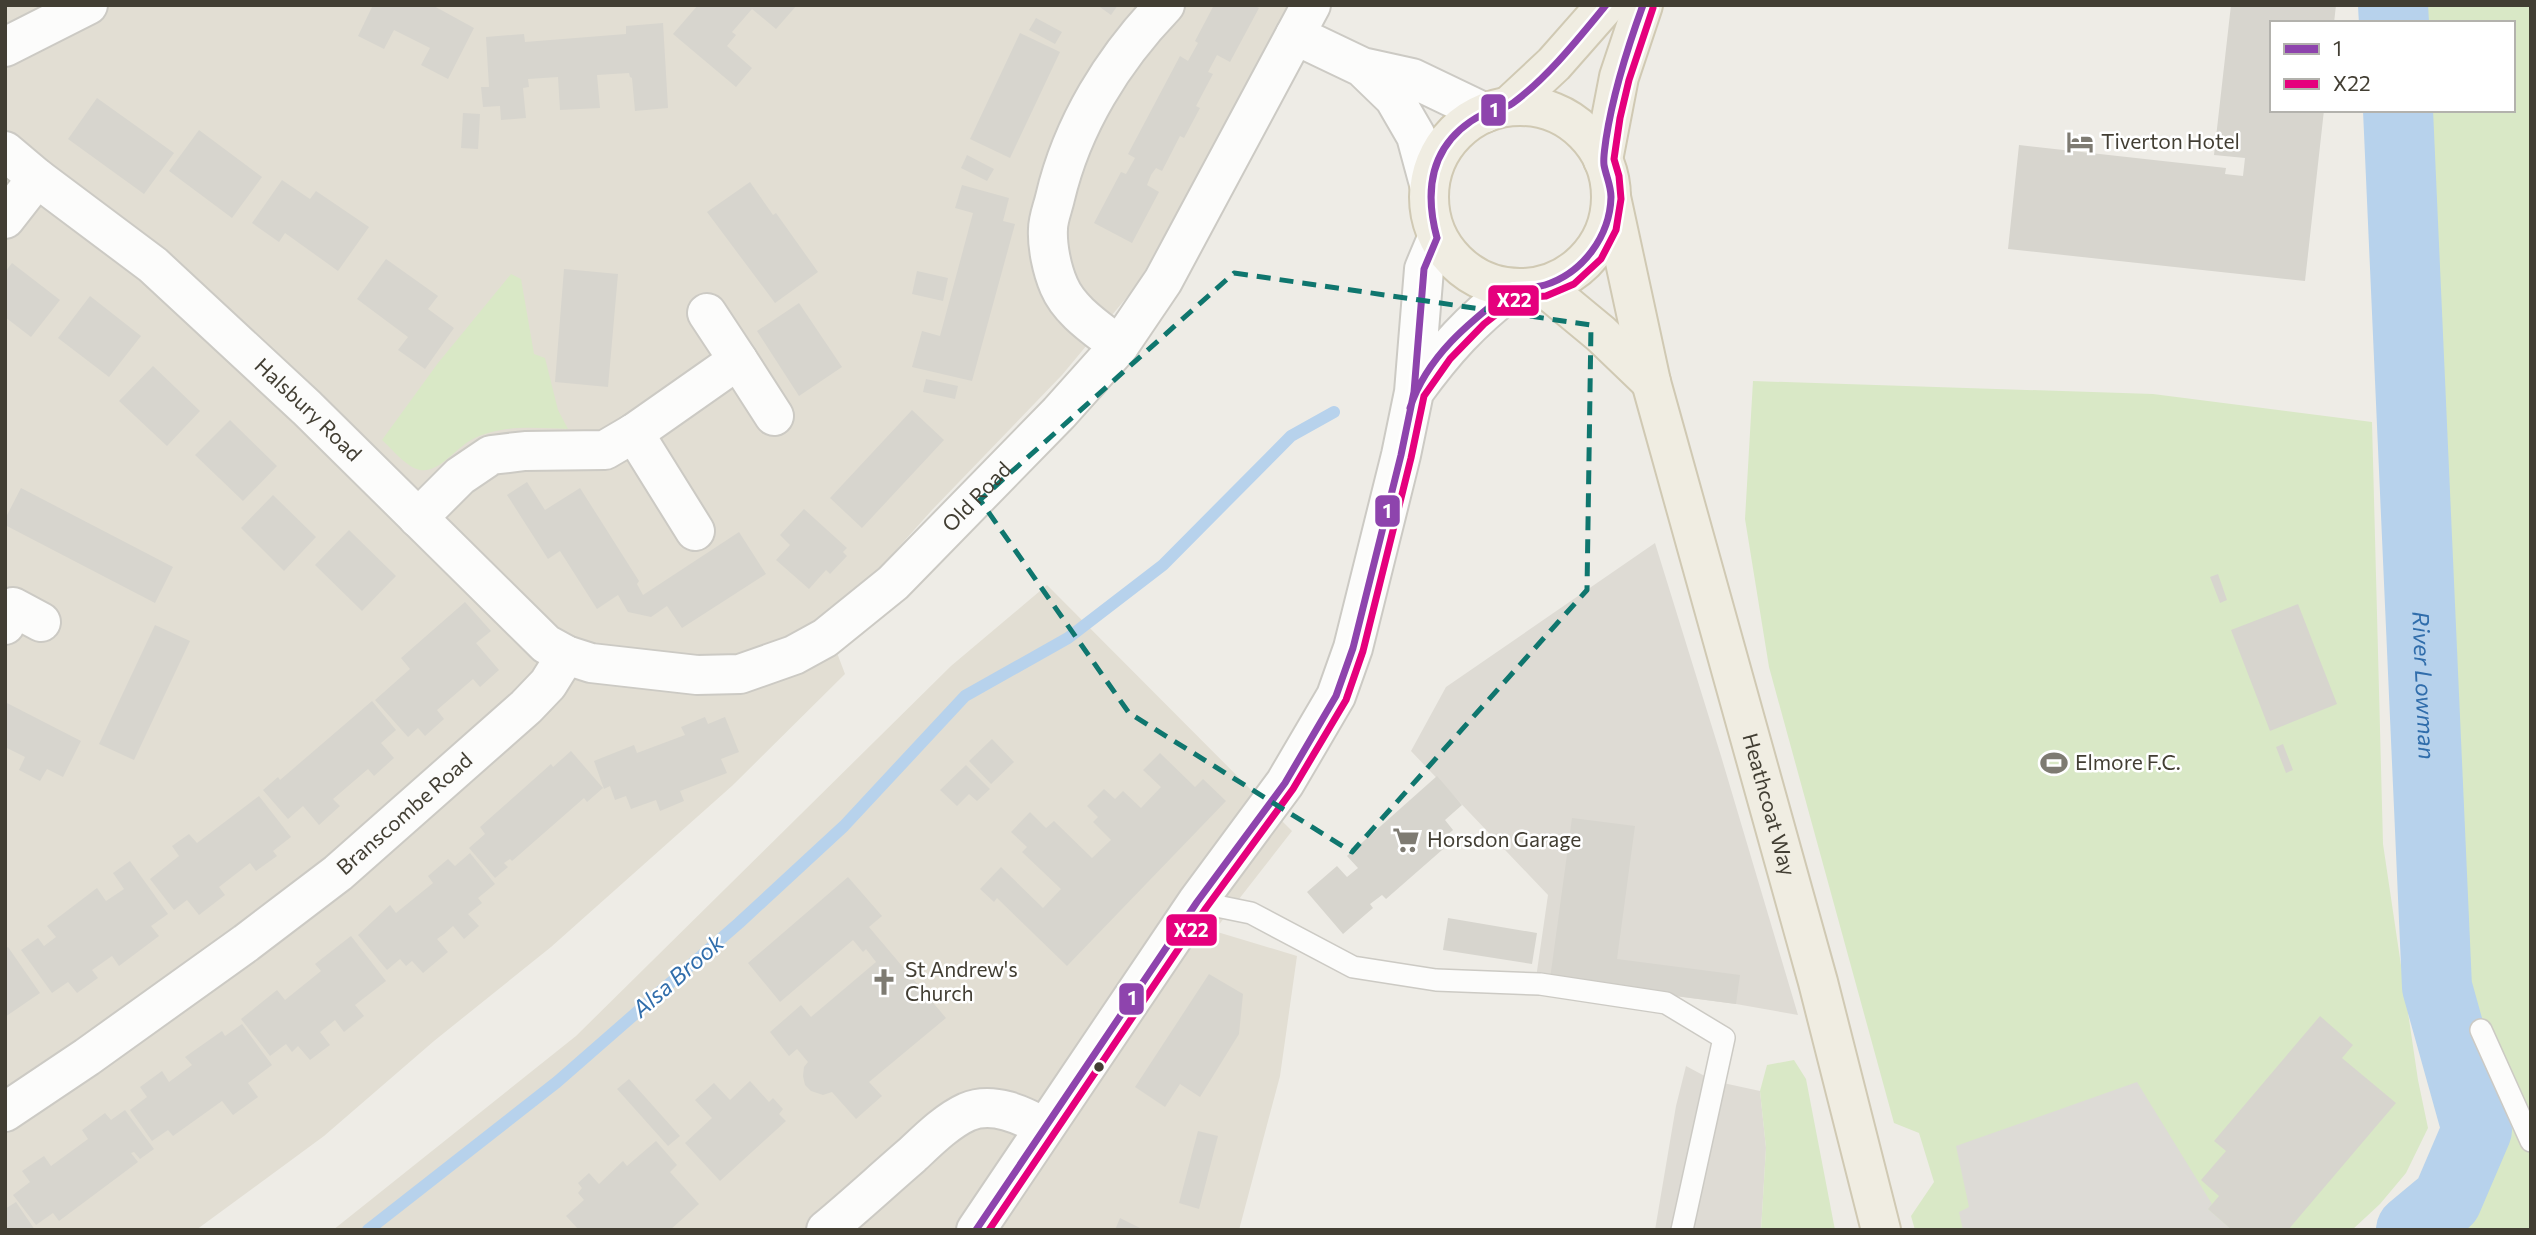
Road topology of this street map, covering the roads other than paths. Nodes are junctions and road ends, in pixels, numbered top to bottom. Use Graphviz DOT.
graph roads {
  1 [pos="88,5"];
  2 [pos="1165,5"];
  3 [pos="1606,5"];
  4 [pos="1643,5"];
  5 [pos="1303,20"];
  6 [pos="5,47"];
  7 [pos="1362,67"];
  8 [pos="1497,110"];
  9 [pos="5,151"];
  10 [pos="1603,160"];
  11 [pos="37,178"];
  12 [pos="1429,184"];
  13 [pos="1611,197"];
  14 [pos="5,219"];
  15 [pos="1437,238"];
  16 [pos="1528,287"];
  17 [pos="707,313"];
  18 [pos="1119,346"];
  19 [pos="738,360"];
  20 [pos="1651,382"];
  21 [pos="1413,392"];
  22 [pos="774,416"];
  23 [pos="634,433"];
  24 [pos="418,518"];
  25 [pos="695,531"];
  26 [pos="566,655"];
  27 [pos="1197,902"];
  28 [pos="2481,1030"];
  29 [pos="5,1112"];
  30 [pos="1044,1127"];
  31 [pos="2531,1141"];
  32 [pos="826,1230"];
  33 [pos="976,1230"];
  34 [pos="1682,1230"];
  35 [pos="1881,1230"];
  1 -- 6 [label="street"];
  2 -- 18 [label="street"];
  3 -- 8 [label="main road"];
  4 -- 10 [label="main road"];
  5 -- 7 [label="street"];
  5 -- 18 [label="street, Old Road"];
  7 -- 8 [label="street"];
  7 -- 12 [label="street"];
  8 -- 10 [label="main road"];
  8 -- 12 [label="main road"];
  9 -- 11 [label="street, Halsbury Road"];
  10 -- 13 [label="main road"];
  11 -- 14 [label="street"];
  11 -- 24 [label="street, Halsbury Road"];
  12 -- 15 [label="main road"];
  13 -- 16 [label="main road"];
  13 -- 20 [label="main road, Heathcoat Way"];
  15 -- 16 [label="main road"];
  15 -- 21 [label="street"];
  16 -- 20 [label="main road"];
  16 -- 21 [label="street"];
  17 -- 19 [label="street"];
  18 -- 26 [label="street, Old Road"];
  19 -- 22 [label="street"];
  19 -- 23 [label="street"];
  20 -- 35 [label="main road, Heathcoat Way"];
  21 -- 27 [label="street"];
  23 -- 24 [label="street"];
  23 -- 25 [label="street"];
  24 -- 26 [label="street, Halsbury Road"];
  26 -- 29 [label="street, Branscombe Road"];
  27 -- 30 [label="street"];
  27 -- 34 [label="lane"];
  28 -- 31 [label="lane"];
  30 -- 32 [label="street"];
  30 -- 33 [label="street"];
}
